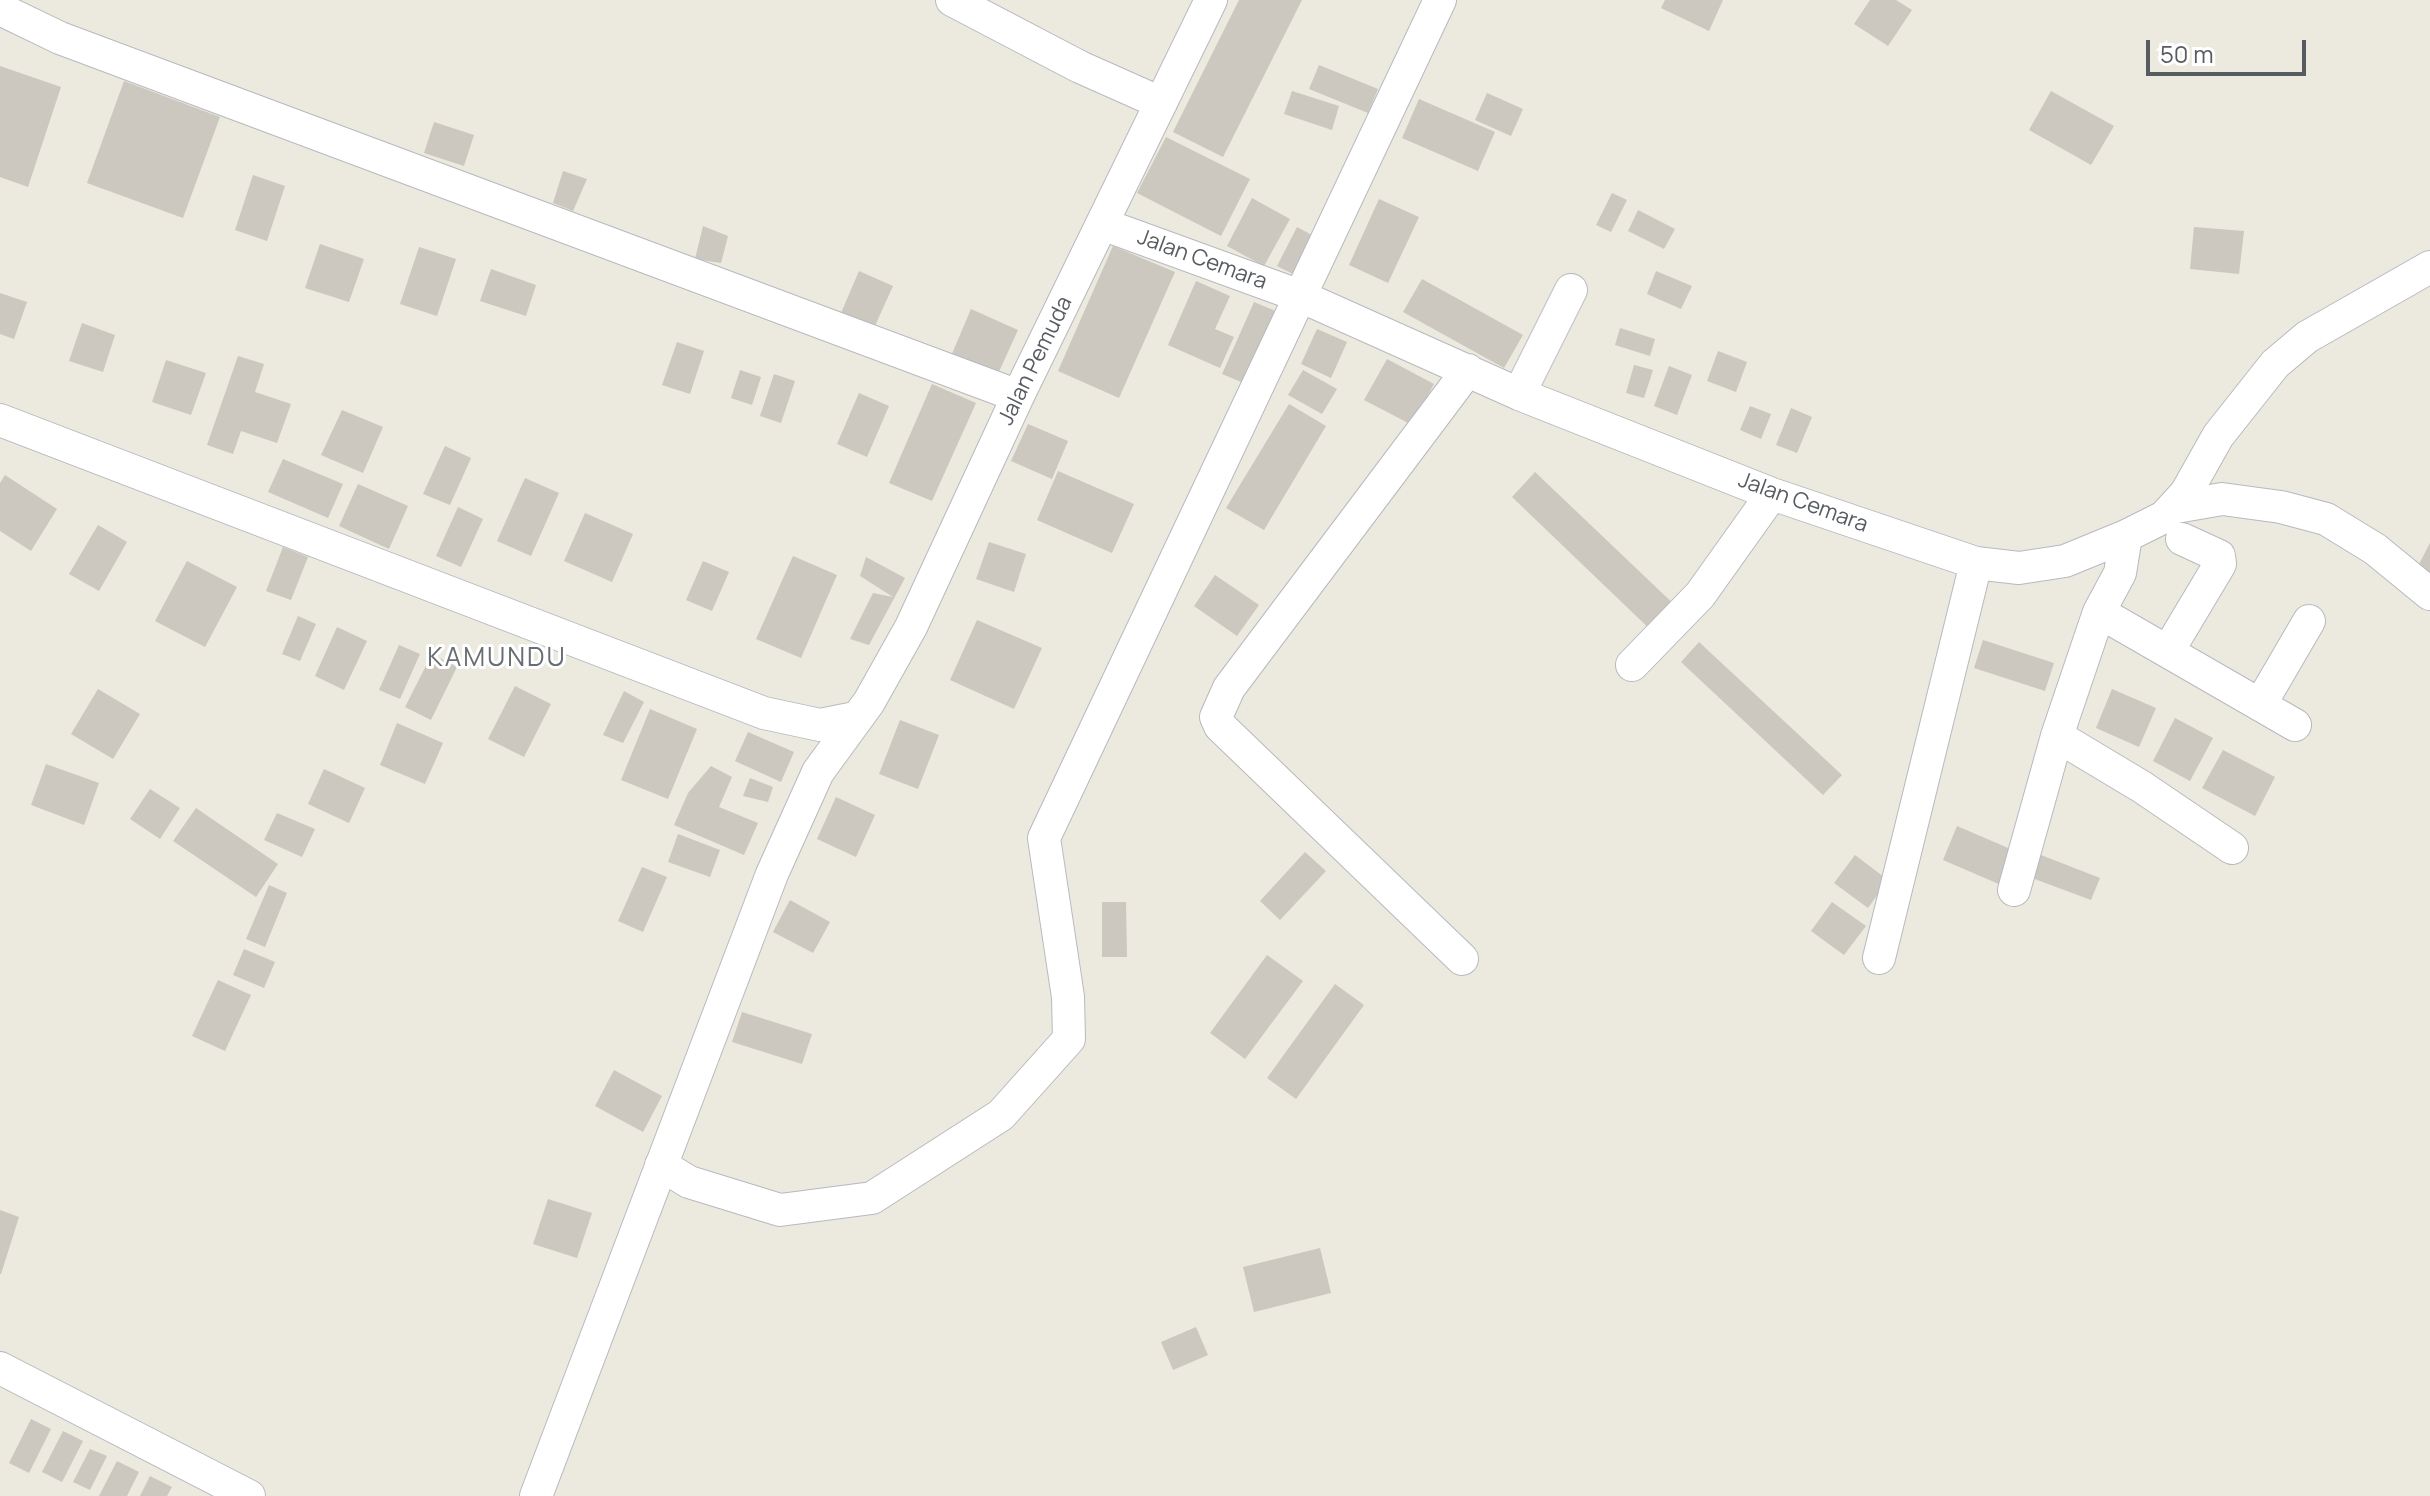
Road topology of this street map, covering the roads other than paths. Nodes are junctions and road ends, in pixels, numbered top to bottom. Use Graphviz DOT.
graph roads {
  1 [pos="952,0"];
  2 [pos="1211,0"];
  3 [pos="1440,0"];
  4 [pos="0,9"];
  5 [pos="1161,103"];
  6 [pos="1102,224"];
  7 [pos="2430,267"];
  8 [pos="1571,290"];
  9 [pos="1300,296"];
  10 [pos="1468,370"];
  11 [pos="1519,394"];
  12 [pos="1018,396"];
  13 [pos="0,420"];
  14 [pos="1772,494"];
  15 [pos="2176,507"];
  16 [pos="2126,536"];
  17 [pos="2182,539"];
  18 [pos="1976,563"];
  19 [pos="2430,594"];
  20 [pos="2099,612"];
  21 [pos="2309,621"];
  22 [pos="2168,651"];
  23 [pos="1632,665"];
  24 [pos="2260,705"];
  25 [pos="855,718"];
  26 [pos="2295,725"];
  27 [pos="2057,736"];
  28 [pos="2232,848"];
  29 [pos="2014,890"];
  30 [pos="1879,958"];
  31 [pos="1462,959"];
  32 [pos="661,1165"];
  33 [pos="0,1368"];
  34 [pos="544,1494"];
  35 [pos="249,1496"];
  1 -- 5 [label="street"];
  2 -- 5 [label="street, Jalan Pemuda"];
  3 -- 9 [label="street"];
  4 -- 12 [label="street"];
  5 -- 6 [label="street, Jalan Pemuda"];
  6 -- 9 [label="street, Jalan Cemara"];
  6 -- 12 [label="street, Jalan Pemuda"];
  7 -- 15 [label="street, Jalan Cemara"];
  8 -- 11 [label="street"];
  9 -- 10 [label="street, Jalan Cemara"];
  9 -- 32 [label="street"];
  10 -- 11 [label="street, Jalan Cemara"];
  10 -- 31 [label="street"];
  11 -- 14 [label="street, Jalan Cemara"];
  12 -- 25 [label="street, Jalan Pemuda"];
  13 -- 25 [label="street"];
  14 -- 18 [label="street, Jalan Cemara"];
  14 -- 23 [label="street"];
  15 -- 16 [label="street, Jalan Cemara"];
  15 -- 19 [label="street"];
  16 -- 18 [label="street, Jalan Cemara"];
  16 -- 20 [label="street"];
  17 -- 22 [label="street"];
  18 -- 30 [label="street"];
  20 -- 22 [label="street"];
  20 -- 27 [label="street"];
  21 -- 24 [label="street"];
  22 -- 24 [label="street"];
  24 -- 26 [label="street"];
  25 -- 32 [label="street, Jalan Pemuda"];
  27 -- 28 [label="street"];
  27 -- 29 [label="street"];
  32 -- 34 [label="street, Jalan Pemuda"];
  33 -- 35 [label="street"];
}
